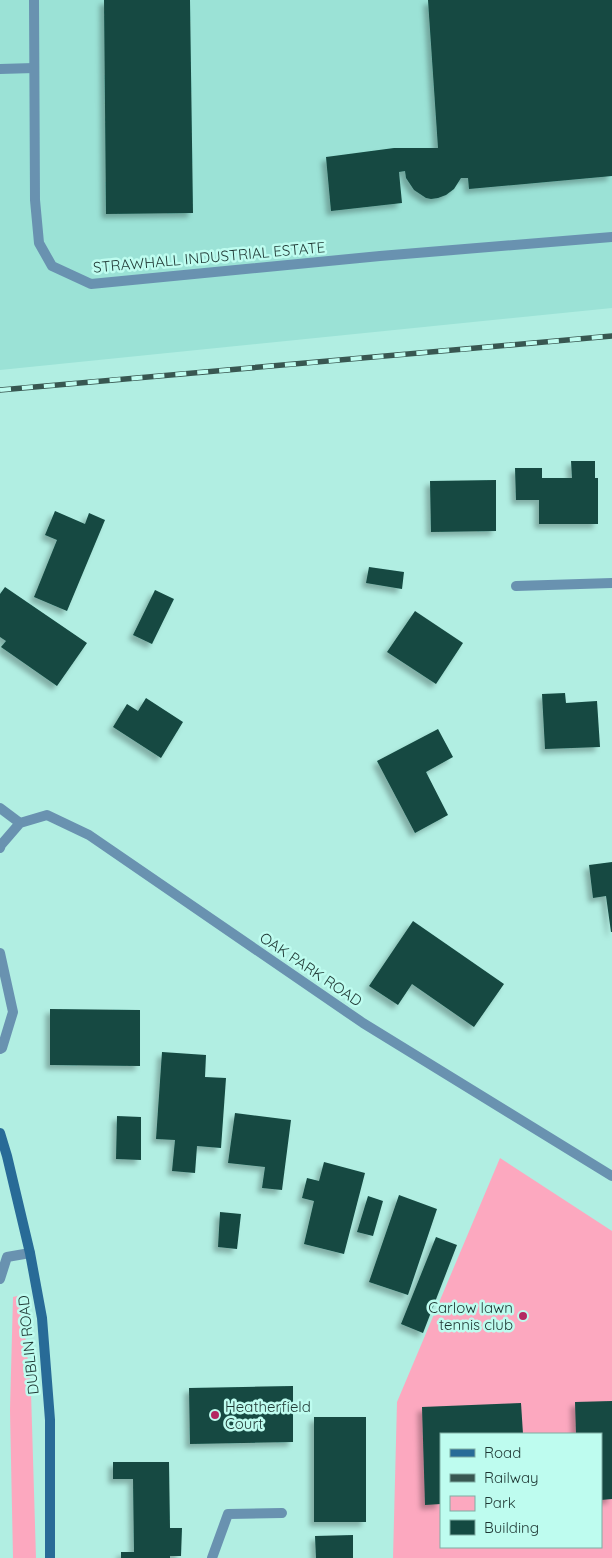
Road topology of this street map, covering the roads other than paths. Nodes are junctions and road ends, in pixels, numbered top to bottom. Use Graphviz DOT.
graph roads {
  1 [pos="34,0"];
  2 [pos="34,68"];
  3 [pos="0,69"];
  4 [pos="612,237"];
  5 [pos="612,583"];
  6 [pos="516,586"];
  7 [pos="0,808"];
  8 [pos="20,823"];
  9 [pos="0,848"];
  10 [pos="0,953"];
  11 [pos="0,1049"];
  12 [pos="0,1133"];
  13 [pos="612,1176"];
  14 [pos="30,1253"];
  15 [pos="0,1279"];
  16 [pos="282,1513"];
  17 [pos="50,1558"];
  18 [pos="212,1558"];
  1 -- 2 [label="street, STRAWHALL INDUSTRIAL ESTATE"];
  2 -- 3 [label="street"];
  2 -- 4 [label="street, STRAWHALL INDUSTRIAL ESTATE"];
  5 -- 6 [label="street"];
  7 -- 8 [label="street"];
  8 -- 9 [label="street"];
  8 -- 13 [label="street, OAK PARK ROAD"];
  10 -- 11 [label="street"];
  12 -- 14 [label="main road, DUBLIN ROAD"];
  14 -- 15 [label="street"];
  14 -- 17 [label="main road, DUBLIN ROAD"];
  16 -- 18 [label="street"];
}
